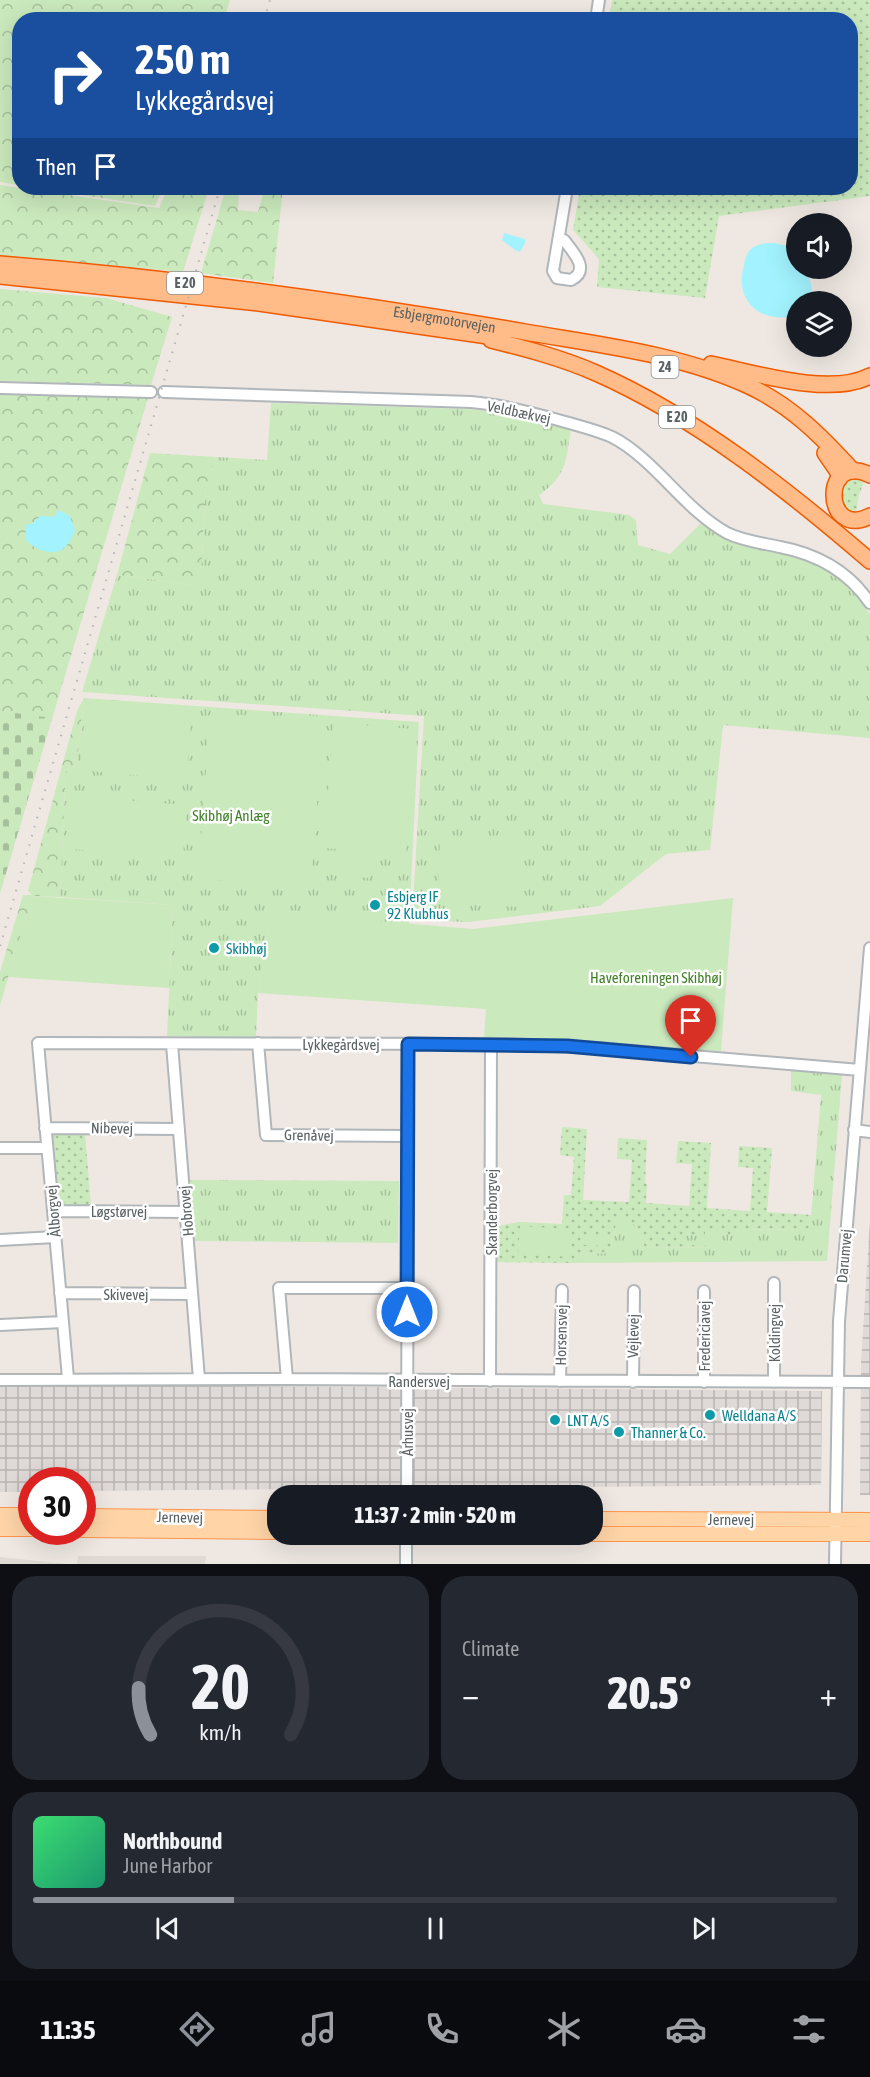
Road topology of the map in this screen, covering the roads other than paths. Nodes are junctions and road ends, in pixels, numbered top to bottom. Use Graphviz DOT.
graph roads {
  1 [pos="566,195"];
  2 [pos="559,240"];
  3 [pos="0,264"];
  4 [pos="0,276"];
  5 [pos="453,331"];
  6 [pos="619,348"];
  7 [pos="870,376"];
  8 [pos="0,388"];
  9 [pos="151,392"];
  10 [pos="164,392"];
  11 [pos="853,471"];
  12 [pos="870,475"];
  13 [pos="839,479"];
  14 [pos="867,521"];
  15 [pos="870,561"];
  16 [pos="870,603"];
  17 [pos="870,948"];
  18 [pos="38,1043"];
  19 [pos="258,1043"];
  20 [pos="172,1044"];
  21 [pos="408,1044"];
  22 [pos="491,1044"];
  23 [pos="860,1070"];
  24 [pos="45,1128"];
  25 [pos="179,1129"];
  26 [pos="854,1130"];
  27 [pos="870,1132"];
  28 [pos="408,1136"];
  29 [pos="0,1148"];
  30 [pos="47,1148"];
  31 [pos="53,1211"];
  32 [pos="186,1212"];
  33 [pos="55,1237"];
  34 [pos="0,1240"];
  35 [pos="774,1283"];
  36 [pos="407,1288"];
  37 [pos="562,1290"];
  38 [pos="634,1291"];
  39 [pos="704,1291"];
  40 [pos="60,1293"];
  41 [pos="192,1294"];
  42 [pos="63,1322"];
  43 [pos="0,1325"];
  44 [pos="68,1378"];
  45 [pos="200,1379"];
  46 [pos="286,1379"];
  47 [pos="0,1380"];
  48 [pos="407,1380"];
  49 [pos="490,1381"];
  50 [pos="560,1381"];
  51 [pos="633,1382"];
  52 [pos="704,1382"];
  53 [pos="774,1382"];
  54 [pos="837,1382"];
  55 [pos="870,1382"];
  56 [pos="407,1485"];
  57 [pos="0,1515"];
  58 [pos="15,1515"];
  59 [pos="96,1516"];
  60 [pos="267,1518"];
  61 [pos="603,1519"];
  62 [pos="835,1519"];
  63 [pos="870,1520"];
  64 [pos="0,1521"];
  65 [pos="870,1526"];
  66 [pos="0,1529"];
  67 [pos="18,1529"];
  68 [pos="96,1530"];
  69 [pos="267,1532"];
  70 [pos="603,1534"];
  71 [pos="870,1534"];
  72 [pos="785,1535"];
  73 [pos="835,1535"];
  74 [pos="406,1545"];
  75 [pos="406,1564"];
  76 [pos="836,1564"];
  1 -- 2 [label="street"];
  3 -- 6 [label="highway, Esbjergmotorvejen / E 20"];
  4 -- 5 [label="highway, Esbjergmotorvejen / E 20"];
  5 -- 13 [label="highway, Esbjergmotorvejen / 24"];
  5 -- 15 [label="highway, E 20"];
  6 -- 7 [label="highway"];
  6 -- 11 [label="highway, Esbjergmotorvejen / E 20"];
  8 -- 9 [label="street"];
  10 -- 16 [label="street, Veldbækvej"];
  11 -- 12 [label="highway"];
  11 -- 13 [label="highway"];
  13 -- 14 [label="highway"];
  17 -- 23 [label="street, Darumvej"];
  18 -- 20 [label="street, Lykkegårdsvej"];
  18 -- 24 [label="street, Ålborgvej"];
  19 -- 20 [label="street, Lykkegårdsvej"];
  19 -- 21 [label="street, Lykkegårdsvej"];
  19 -- 28 [label="street, Grenåvej"];
  20 -- 25 [label="street, Hobrovej"];
  21 -- 22 [label="street, Lykkegårdsvej"];
  21 -- 28 [label="street, Århusvej"];
  22 -- 23 [label="street, Lykkegårdsvej"];
  22 -- 49 [label="street, Skanderborgvej"];
  23 -- 26 [label="street, Darumvej"];
  24 -- 25 [label="street, Nibevej"];
  24 -- 30 [label="street, Ålborgvej"];
  25 -- 32 [label="street, Hobrovej"];
  26 -- 27 [label="street"];
  26 -- 54 [label="street, Darumvej"];
  28 -- 36 [label="street, Århusvej"];
  29 -- 30 [label="street"];
  30 -- 31 [label="street, Ålborgvej"];
  31 -- 32 [label="street, Løgstørvej"];
  31 -- 33 [label="street, Ålborgvej"];
  32 -- 41 [label="street, Hobrovej"];
  33 -- 34 [label="street"];
  33 -- 40 [label="street, Ålborgvej"];
  35 -- 53 [label="street, Koldingvej"];
  36 -- 46 [label="street"];
  36 -- 48 [label="street, Århusvej"];
  37 -- 50 [label="street, Horsensvej"];
  38 -- 51 [label="street, Vejlevej"];
  39 -- 52 [label="street, Fredericiavej"];
  40 -- 41 [label="street, Skivevej"];
  40 -- 42 [label="street, Ålborgvej"];
  41 -- 45 [label="street, Hobrovej"];
  42 -- 43 [label="street"];
  42 -- 44 [label="street, Ålborgvej"];
  44 -- 45 [label="street, Randersvej"];
  44 -- 47 [label="street, Randersvej"];
  45 -- 46 [label="street, Randersvej"];
  46 -- 48 [label="street, Randersvej"];
  48 -- 49 [label="street, Randersvej"];
  48 -- 56 [label="street, Århusvej"];
  49 -- 50 [label="street, Randersvej"];
  50 -- 51 [label="street, Randersvej"];
  51 -- 52 [label="street, Randersvej"];
  52 -- 53 [label="street, Randersvej"];
  53 -- 54 [label="street, Randersvej"];
  54 -- 55 [label="street, Randersvej"];
  54 -- 62 [label="street, Darumvej"];
  57 -- 58 [label="main road"];
  58 -- 64 [label="main road"];
  59 -- 60 [label="main road, Jernevej"];
  61 -- 62 [label="main road, Jernevej"];
  62 -- 63 [label="main road, Jernevej"];
  62 -- 72 [label="main road"];
  62 -- 73 [label="street, Darumvej"];
  65 -- 73 [label="main road"];
  66 -- 67 [label="main road"];
  68 -- 69 [label="main road, Jernevej"];
  70 -- 72 [label="main road, Jernevej"];
  71 -- 73 [label="main road, Jernevej"];
  72 -- 73 [label="main road, Jernevej"];
  73 -- 76 [label="street, Darumvej"];
  74 -- 75 [label="street"];
}
